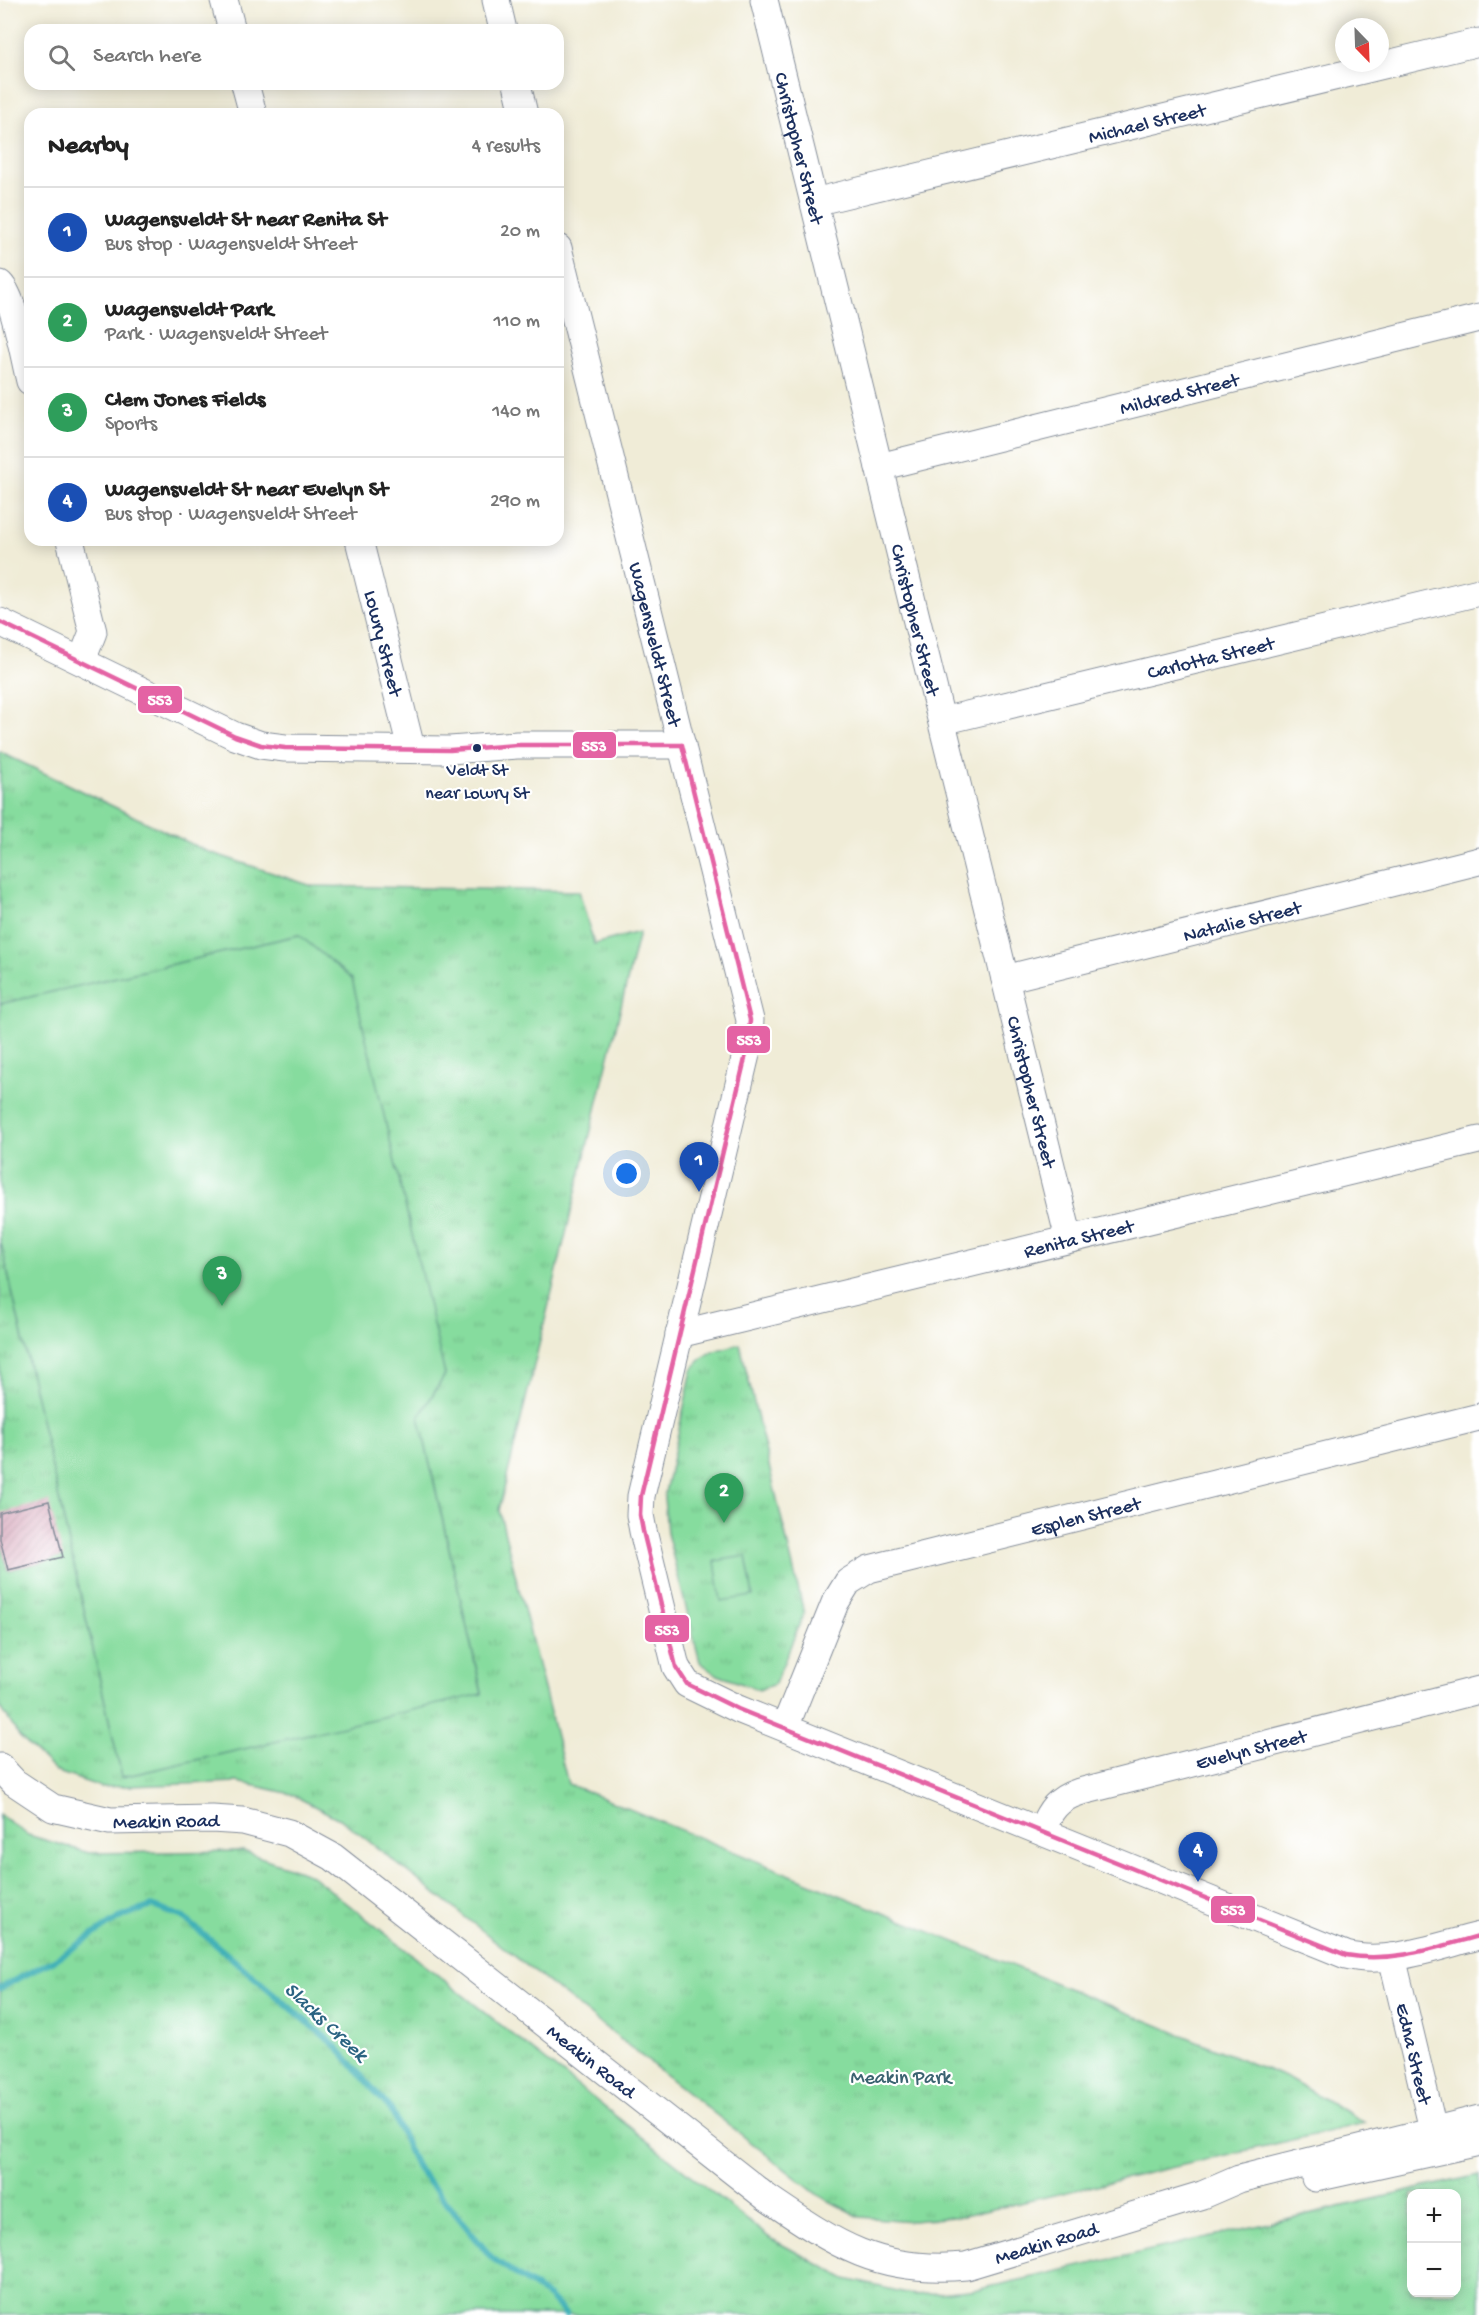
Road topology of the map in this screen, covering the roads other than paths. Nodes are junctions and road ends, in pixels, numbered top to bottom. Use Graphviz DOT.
graph roads {
  1 [pos="224,0"];
  2 [pos="496,0"];
  3 [pos="764,0"];
  4 [pos="230,24"];
  5 [pos="502,24"];
  6 [pos="1479,42"];
  7 [pos="247,90"];
  8 [pos="518,90"];
  9 [pos="251,108"];
  10 [pos="523,108"];
  11 [pos="814,202"];
  12 [pos="564,272"];
  13 [pos="0,284"];
  14 [pos="1479,318"];
  15 [pos="24,357"];
  16 [pos="879,467"];
  17 [pos="72,546"];
  18 [pos="360,546"];
  19 [pos="1479,592"];
  20 [pos="0,621"];
  21 [pos="82,660"];
  22 [pos="942,721"];
  23 [pos="682,745"];
  24 [pos="411,748"];
  25 [pos="1479,861"];
  26 [pos="1005,978"];
  27 [pos="1479,1140"];
  28 [pos="1069,1239"];
  29 [pos="679,1334"];
  30 [pos="1479,1417"];
  31 [pos="1479,1690"];
  32 [pos="785,1727"];
  33 [pos="0,1767"];
  34 [pos="1041,1831"];
  35 [pos="1479,1936"];
  36 [pos="1392,1957"];
  37 [pos="1479,2119"];
  38 [pos="1436,2140"];
  39 [pos="1479,2142"];
  1 -- 4 [label="street"];
  2 -- 5 [label="street"];
  3 -- 11 [label="street, Christopher Street"];
  6 -- 11 [label="street, Michael Street"];
  7 -- 9 [label="street"];
  8 -- 10 [label="street"];
  11 -- 16 [label="street, Christopher Street"];
  12 -- 23 [label="street, Wagensveldt Street"];
  13 -- 15 [label="street"];
  14 -- 16 [label="street, Mildred Street"];
  16 -- 22 [label="street, Christopher Street"];
  17 -- 21 [label="street"];
  18 -- 24 [label="street, Lowry Street"];
  19 -- 22 [label="street, Carlotta Street"];
  20 -- 21 [label="street"];
  21 -- 24 [label="street"];
  22 -- 26 [label="street, Christopher Street"];
  23 -- 24 [label="street"];
  23 -- 29 [label="street, Wagensveldt Street"];
  25 -- 26 [label="street, Natalie Street"];
  26 -- 28 [label="street, Christopher Street"];
  27 -- 28 [label="street, Renita Street"];
  28 -- 29 [label="street, Renita Street"];
  29 -- 32 [label="street, Wagensveldt Street"];
  30 -- 32 [label="street, Esplen Street"];
  31 -- 34 [label="street, Evelyn Street"];
  32 -- 34 [label="street, Wagensveldt Street"];
  33 -- 38 [label="street, Meakin Road"];
  34 -- 36 [label="street, Wagensveldt Street"];
  35 -- 36 [label="street, Wagensveldt Street"];
  36 -- 38 [label="street, Edna Street"];
  37 -- 38 [label="street, Meakin Road"];
  38 -- 39 [label="street, Meakin Road"];
}
